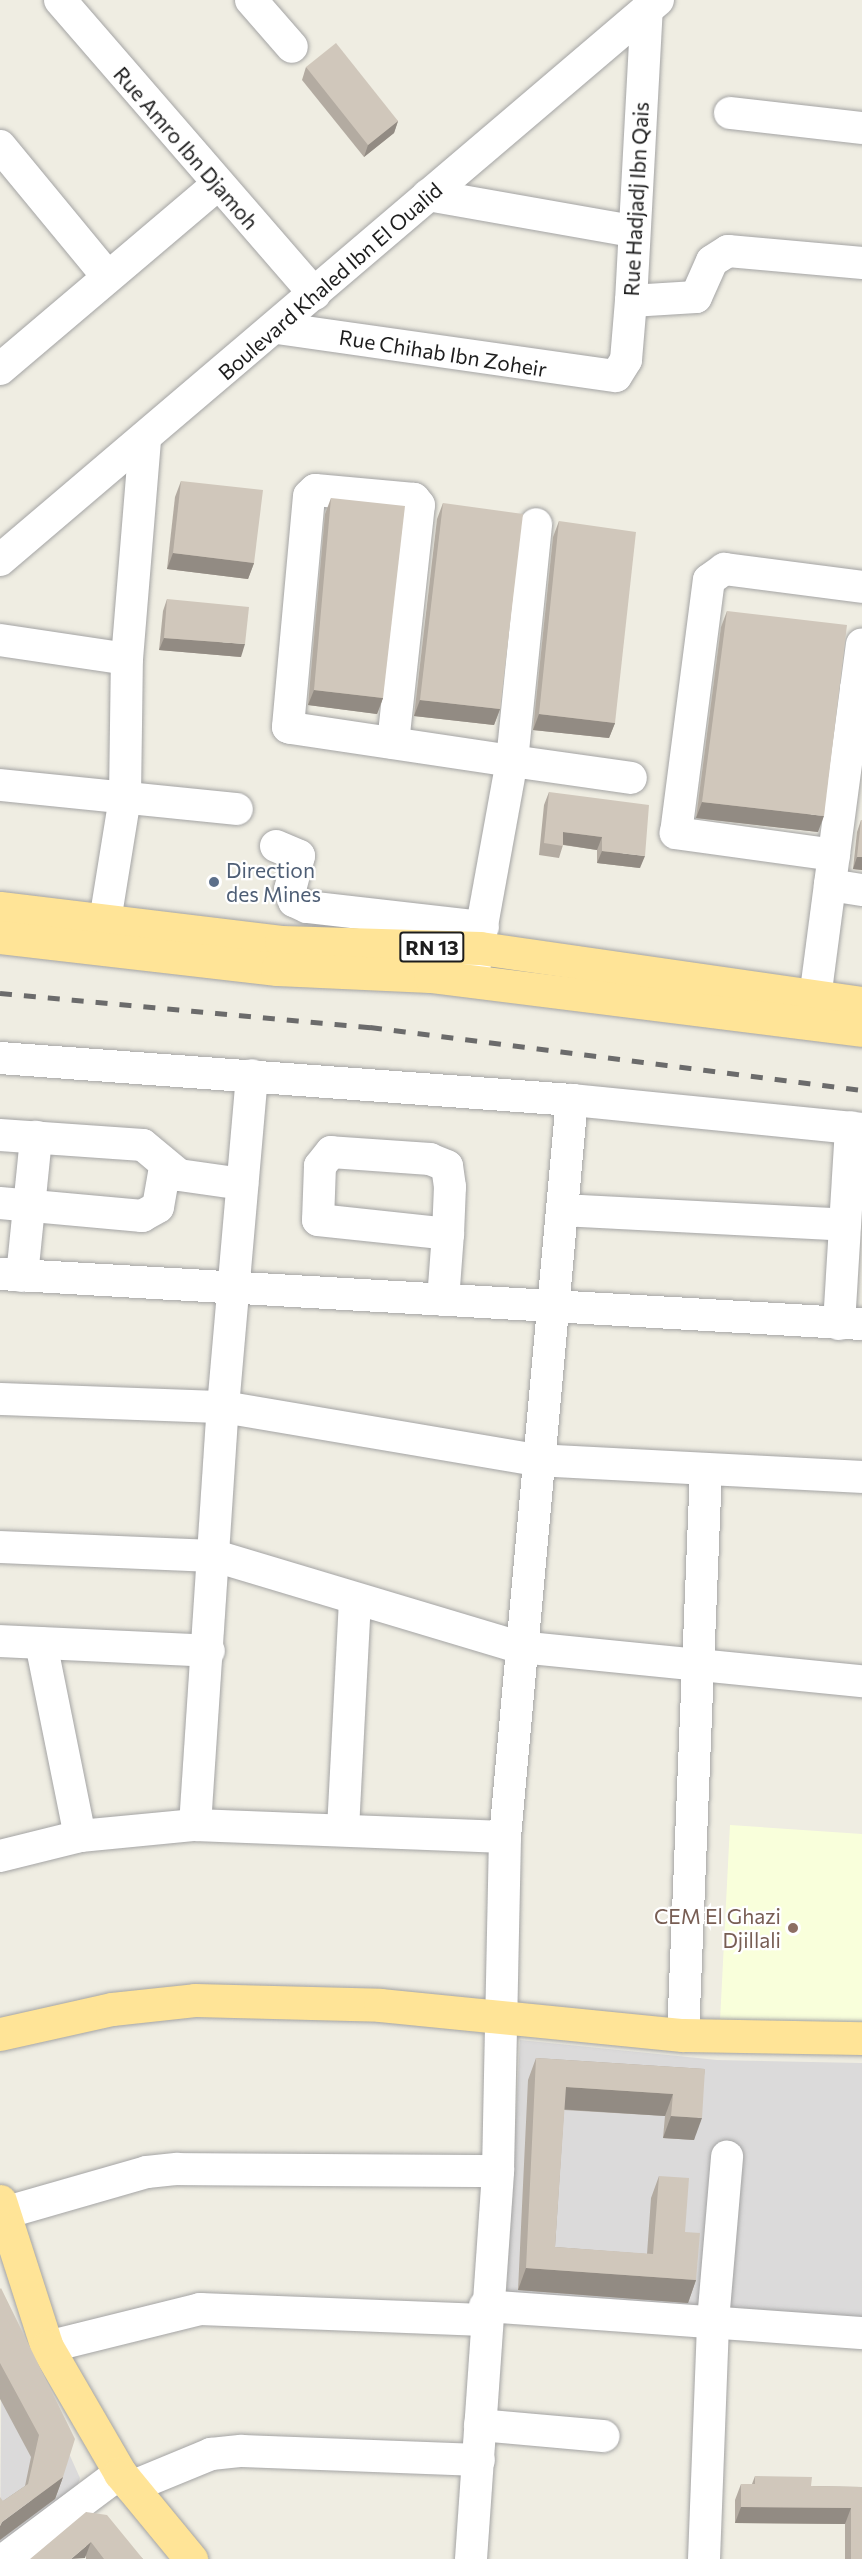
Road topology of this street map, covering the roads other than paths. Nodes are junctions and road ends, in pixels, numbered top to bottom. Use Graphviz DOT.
graph roads {
  1 [pos="60,0"];
  2 [pos="251,0"];
  3 [pos="652,5"];
  4 [pos="292,47"];
  5 [pos="730,113"];
  6 [pos="862,128"];
  7 [pos="0,147"];
  8 [pos="216,186"];
  9 [pos="428,195"];
  10 [pos="632,231"];
  11 [pos="862,263"];
  12 [pos="107,276"];
  13 [pos="315,294"];
  14 [pos="631,301"];
  15 [pos="277,328"];
  16 [pos="0,367"];
  17 [pos="609,378"];
  18 [pos="145,439"];
  19 [pos="536,524"];
  20 [pos="0,560"];
  21 [pos="862,587"];
  22 [pos="0,640"];
  23 [pos="862,644"];
  24 [pos="126,658"];
  25 [pos="859,690"];
  26 [pos="393,744"];
  27 [pos="512,761"];
  28 [pos="632,778"];
  29 [pos="0,785"];
  30 [pos="125,797"];
  31 [pos="237,809"];
  32 [pos="276,846"];
  33 [pos="834,855"];
  34 [pos="830,885"];
  35 [pos="862,890"];
  36 [pos="0,908"];
  37 [pos="105,921"];
  38 [pos="0,937"];
  39 [pos="481,938"];
  40 [pos="472,982"];
  41 [pos="862,1003"];
  42 [pos="813,1010"];
  43 [pos="862,1030"];
  44 [pos="0,1058"];
  45 [pos="252,1075"];
  46 [pos="572,1100"];
  47 [pos="857,1128"];
  48 [pos="0,1135"];
  49 [pos="36,1137"];
  50 [pos="165,1168"];
  51 [pos="242,1184"];
  52 [pos="15,1204"];
  53 [pos="563,1210"];
  54 [pos="845,1225"];
  55 [pos="448,1234"];
  56 [pos="11,1275"];
  57 [pos="234,1285"];
  58 [pos="443,1300"];
  59 [pos="554,1306"];
  60 [pos="851,1324"];
  61 [pos="0,1399"];
  62 [pos="223,1407"];
  63 [pos="537,1460"];
  64 [pos="706,1470"];
  65 [pos="862,1477"];
  66 [pos="0,1547"];
  67 [pos="215,1556"];
  68 [pos="355,1599"];
  69 [pos="0,1641"];
  70 [pos="41,1643"];
  71 [pos="519,1647"];
  72 [pos="210,1651"];
  73 [pos="697,1667"];
  74 [pos="862,1681"];
  75 [pos="195,1824"];
  76 [pos="343,1829"];
  77 [pos="80,1836"];
  78 [pos="505,1837"];
  79 [pos="0,1856"];
  80 [pos="503,2017"];
  81 [pos="0,2034"];
  82 [pos="683,2035"];
  83 [pos="862,2038"];
  84 [pos="727,2157"];
  85 [pos="498,2171"];
  86 [pos="2,2207"];
  87 [pos="8,2264"];
  88 [pos="484,2313"];
  89 [pos="713,2321"];
  90 [pos="862,2333"];
  91 [pos="47,2348"];
  92 [pos="480,2425"];
  93 [pos="604,2436"];
  94 [pos="479,2460"];
  95 [pos="126,2480"];
  96 [pos="5,2559"];
  97 [pos="191,2559"];
  98 [pos="471,2559"];
  99 [pos="705,2559"];
  1 -- 8 [label="street, Rue Amro Ibn Djamoh"];
  2 -- 4 [label="street"];
  3 -- 9 [label="street, Boulevard Khaled Ibn El Oualid"];
  3 -- 10 [label="street, Rue Hadjadj Ibn Qais"];
  5 -- 6 [label="street"];
  7 -- 12 [label="street"];
  8 -- 12 [label="street"];
  8 -- 13 [label="street, Rue Amro Ibn Djamoh"];
  9 -- 10 [label="street"];
  9 -- 13 [label="street, Boulevard Khaled Ibn El Oualid"];
  10 -- 14 [label="street, Rue Hadjadj Ibn Qais"];
  11 -- 14 [label="street"];
  12 -- 16 [label="street"];
  13 -- 15 [label="street, Boulevard Khaled Ibn El Oualid"];
  14 -- 17 [label="street, Rue Hadjadj Ibn Qais"];
  15 -- 17 [label="street, Rue Chihab Ibn Zoheir"];
  15 -- 18 [label="street, Boulevard Khaled Ibn El Oualid"];
  18 -- 20 [label="street, Boulevard Khaled Ibn El Oualid"];
  18 -- 24 [label="street"];
  19 -- 27 [label="street"];
  21 -- 33 [label="street"];
  22 -- 24 [label="street"];
  23 -- 25 [label="street"];
  24 -- 30 [label="street"];
  25 -- 33 [label="street"];
  26 -- 26 [label="street"];
  26 -- 27 [label="street"];
  27 -- 28 [label="street"];
  27 -- 39 [label="street"];
  29 -- 30 [label="street"];
  30 -- 31 [label="street"];
  30 -- 37 [label="street"];
  32 -- 39 [label="street"];
  33 -- 34 [label="street"];
  34 -- 35 [label="street"];
  34 -- 42 [label="street"];
  36 -- 37 [label="main road, RN 13"];
  37 -- 39 [label="main road, RN 13"];
  38 -- 40 [label="main road, RN 13"];
  39 -- 40 [label="street"];
  39 -- 42 [label="main road, RN 13"];
  40 -- 42 [label="main road, RN 13"];
  41 -- 42 [label="main road, RN 13"];
  42 -- 43 [label="main road, RN 13"];
  44 -- 45 [label="street"];
  45 -- 46 [label="street"];
  45 -- 51 [label="street"];
  46 -- 47 [label="street"];
  46 -- 53 [label="street"];
  47 -- 54 [label="street"];
  48 -- 49 [label="street"];
  49 -- 50 [label="street"];
  49 -- 52 [label="street"];
  50 -- 51 [label="street"];
  50 -- 52 [label="street"];
  51 -- 57 [label="street"];
  52 -- 56 [label="street"];
  53 -- 54 [label="street"];
  53 -- 59 [label="street"];
  54 -- 60 [label="street"];
  55 -- 58 [label="street"];
  56 -- 57 [label="street"];
  57 -- 58 [label="street"];
  57 -- 62 [label="street"];
  58 -- 59 [label="street"];
  59 -- 60 [label="street"];
  59 -- 63 [label="street"];
  61 -- 62 [label="street"];
  62 -- 63 [label="street"];
  62 -- 67 [label="street"];
  63 -- 64 [label="street"];
  63 -- 71 [label="street"];
  64 -- 65 [label="street"];
  64 -- 73 [label="street"];
  66 -- 67 [label="street"];
  67 -- 68 [label="street"];
  67 -- 72 [label="street"];
  68 -- 71 [label="street"];
  68 -- 76 [label="street"];
  69 -- 70 [label="street"];
  70 -- 72 [label="street"];
  70 -- 77 [label="street"];
  71 -- 73 [label="street"];
  71 -- 78 [label="street"];
  72 -- 75 [label="street"];
  73 -- 74 [label="street"];
  73 -- 82 [label="street"];
  75 -- 76 [label="street"];
  75 -- 77 [label="street"];
  76 -- 78 [label="street"];
  77 -- 79 [label="street"];
  78 -- 80 [label="street"];
  80 -- 81 [label="main road"];
  80 -- 82 [label="main road"];
  80 -- 85 [label="street"];
  82 -- 83 [label="main road"];
  84 -- 89 [label="street"];
  85 -- 86 [label="street"];
  85 -- 88 [label="street"];
  86 -- 87 [label="main road"];
  87 -- 91 [label="main road"];
  88 -- 89 [label="street"];
  88 -- 91 [label="street"];
  88 -- 92 [label="street"];
  89 -- 90 [label="street"];
  89 -- 99 [label="street"];
  91 -- 95 [label="main road"];
  92 -- 93 [label="street"];
  92 -- 94 [label="street"];
  94 -- 95 [label="street"];
  94 -- 98 [label="street"];
  95 -- 96 [label="street"];
  95 -- 97 [label="main road"];
}
